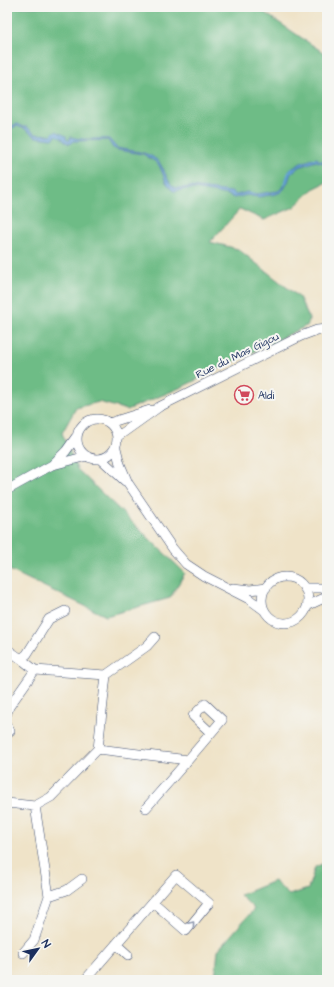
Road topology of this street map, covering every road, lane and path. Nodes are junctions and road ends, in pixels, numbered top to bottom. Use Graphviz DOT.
graph roads {
  1 [pos="327,329"];
  2 [pos="159,407"];
  3 [pos="109,423"];
  4 [pos="76,437"];
  5 [pos="117,437"];
  6 [pos="116,448"];
  7 [pos="86,456"];
  8 [pos="102,459"];
  9 [pos="52,465"];
  10 [pos="128,483"];
  11 [pos="7,490"];
  12 [pos="230,588"];
  13 [pos="266,588"];
  14 [pos="304,588"];
  15 [pos="327,590"];
  16 [pos="327,598"];
  17 [pos="307,606"];
  18 [pos="65,610"];
  19 [pos="264,610"];
  20 [pos="155,637"];
  21 [pos="7,649"];
  22 [pos="21,659"];
  23 [pos="35,670"];
  24 [pos="106,675"];
  25 [pos="7,713"];
  26 [pos="211,733"];
  27 [pos="98,749"];
  28 [pos="188,760"];
  29 [pos="7,803"];
  30 [pos="35,806"];
  31 [pos="146,808"];
  32 [pos="82,879"];
  33 [pos="49,896"];
  34 [pos="153,902"];
  35 [pos="116,944"];
  36 [pos="23,953"];
  37 [pos="128,954"];
  38 [pos="85,980"];
  1 -- 2 [label="street, Rue du Mas Gigou"];
  2 -- 3 [label="street, Rue du Mas Gigou"];
  2 -- 5 [label="street, Rue du Mas Gigou"];
  3 -- 4 [label="street"];
  3 -- 5 [label="street"];
  4 -- 7 [label="street"];
  4 -- 9 [label="street"];
  5 -- 6 [label="street"];
  6 -- 8 [label="street"];
  6 -- 10 [label="street"];
  7 -- 8 [label="street"];
  7 -- 9 [label="street"];
  8 -- 10 [label="street"];
  9 -- 11 [label="street"];
  10 -- 12 [label="street"];
  12 -- 13 [label="street"];
  12 -- 19 [label="street"];
  13 -- 14 [label="street"];
  13 -- 19 [label="street"];
  14 -- 15 [label="street"];
  14 -- 17 [label="street"];
  16 -- 17 [label="street"];
  17 -- 19 [label="street"];
  18 -- 22 [label="street"];
  20 -- 24 [label="street"];
  21 -- 22 [label="street"];
  22 -- 23 [label="street"];
  23 -- 24 [label="street"];
  23 -- 25 [label="street"];
  24 -- 27 [label="street"];
  26 -- 28 [label="street"];
  27 -- 28 [label="street"];
  27 -- 30 [label="street"];
  28 -- 31 [label="street"];
  29 -- 30 [label="street"];
  30 -- 33 [label="street"];
  32 -- 33 [label="street"];
  33 -- 36 [label="street"];
  34 -- 34 [label="street, one-way"];
  34 -- 35 [label="street"];
  35 -- 37 [label="street"];
  35 -- 38 [label="street"];
}
